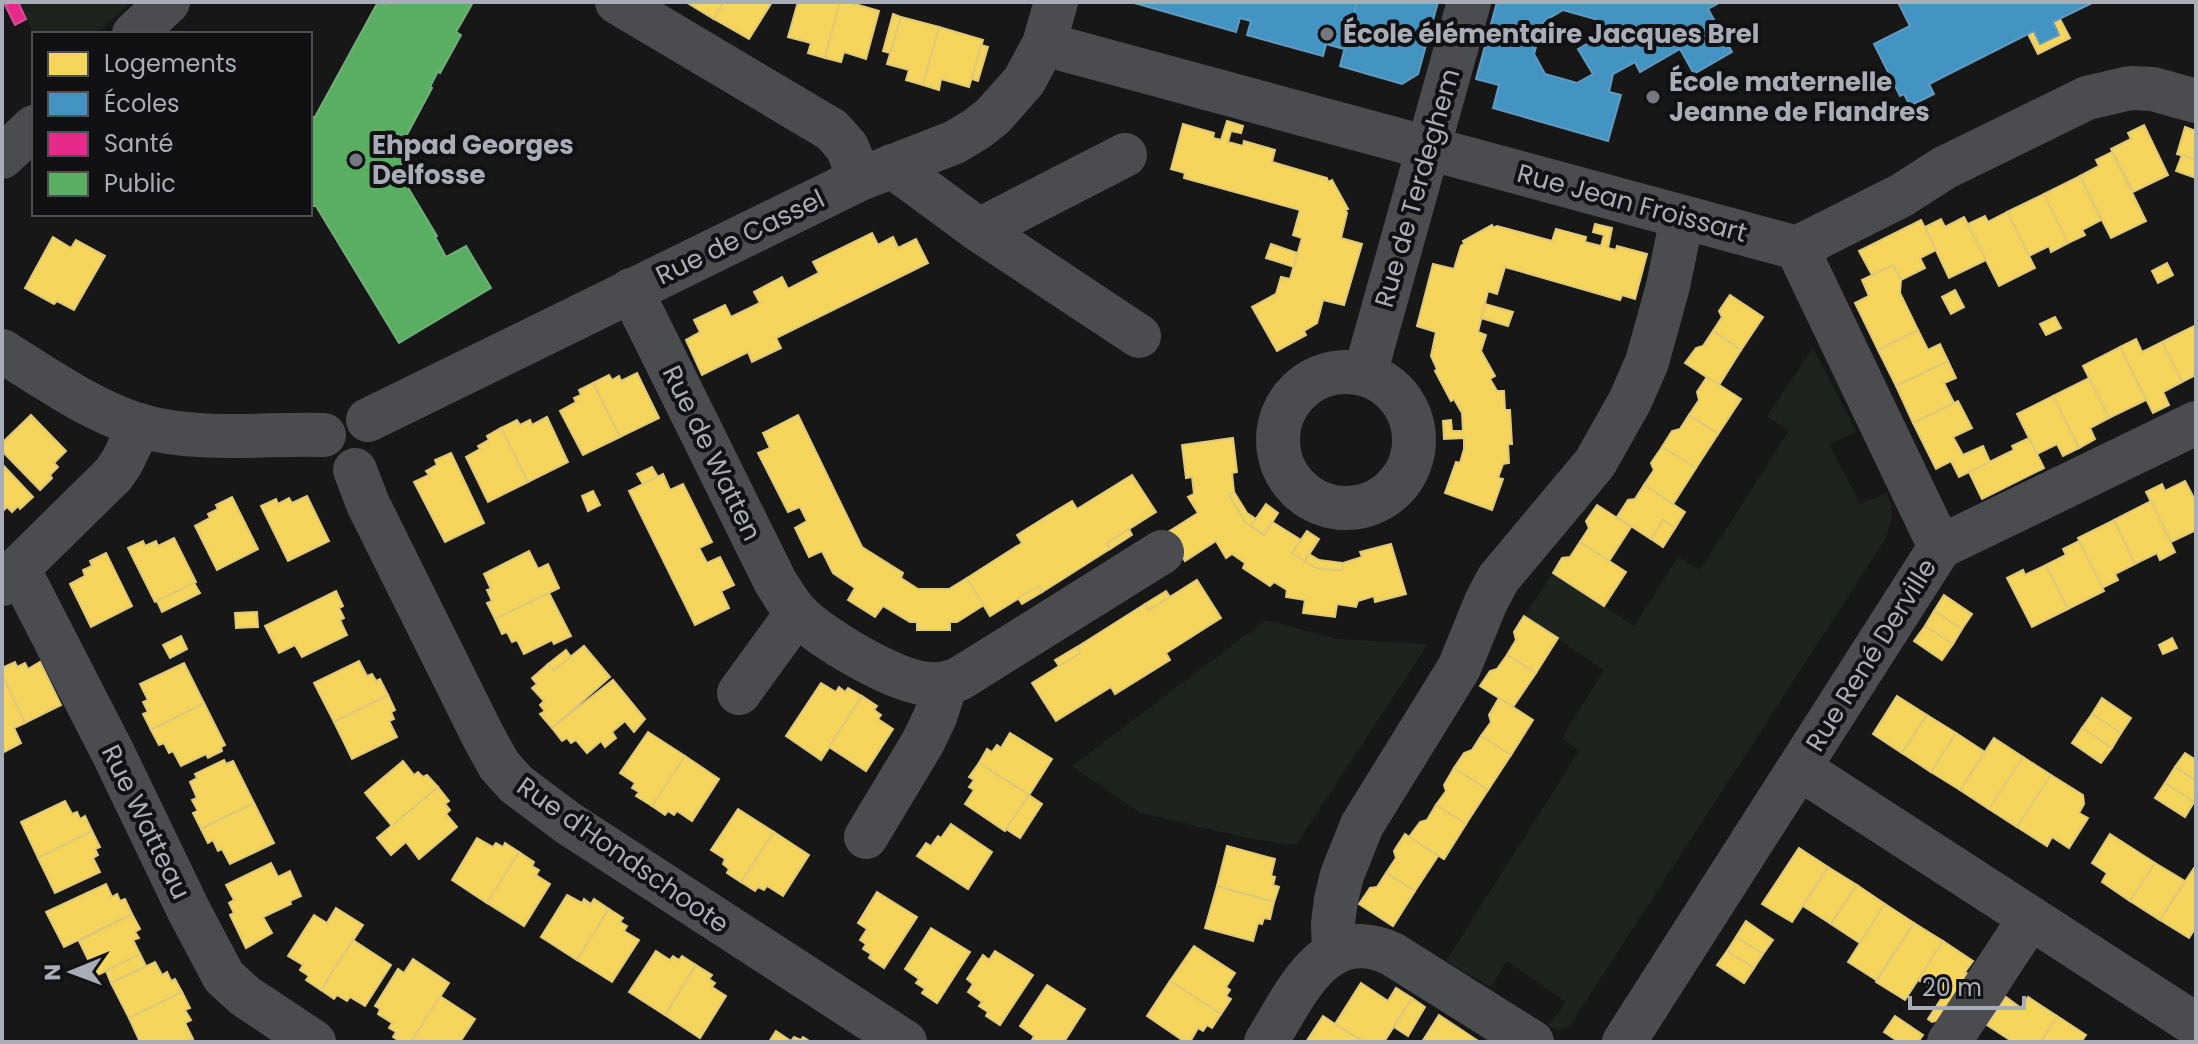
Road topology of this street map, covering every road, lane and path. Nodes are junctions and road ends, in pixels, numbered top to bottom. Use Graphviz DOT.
graph roads {
  1 [pos="168,2"];
  2 [pos="617,2"];
  3 [pos="1056,2"];
  4 [pos="1469,2"];
  5 [pos="136,32"];
  6 [pos="1044,44"];
  7 [pos="2196,101"];
  8 [pos="32,129"];
  9 [pos="1429,147"];
  10 [pos="1125,155"];
  11 [pos="2,157"];
  12 [pos="876,172"];
  13 [pos="1682,218"];
  14 [pos="979,230"];
  15 [pos="1797,248"];
  16 [pos="631,290"];
  17 [pos="1139,336"];
  18 [pos="2,351"];
  19 [pos="1365,374"];
  20 [pos="368,420"];
  21 [pos="2196,423"];
  22 [pos="140,425"];
  23 [pos="324,435"];
  24 [pos="355,470"];
  25 [pos="1940,547"];
  26 [pos="1162,552"];
  27 [pos="10,576"];
  28 [pos="797,613"];
  29 [pos="946,684"];
  30 [pos="739,693"];
  31 [pos="1799,768"];
  32 [pos="866,837"];
  33 [pos="2030,918"];
  34 [pos="1334,951"];
  35 [pos="2196,1025"];
  36 [pos="1951,1039"];
  37 [pos="314,1042"];
  38 [pos="905,1042"];
  39 [pos="1266,1042"];
  40 [pos="1532,1042"];
  41 [pos="1624,1042"];
  1 -- 5 [label="street"];
  2 -- 12 [label="street"];
  3 -- 6 [label="street, Rue de Cassel"];
  4 -- 9 [label="street, Rue de Terdeghem"];
  6 -- 9 [label="street, Rue Jean Froissart"];
  6 -- 12 [label="street, Rue de Cassel"];
  7 -- 15 [label="street"];
  8 -- 11 [label="street"];
  9 -- 13 [label="street, Rue Jean Froissart"];
  9 -- 19 [label="street, Rue de Terdeghem"];
  10 -- 14 [label="street"];
  12 -- 14 [label="street"];
  12 -- 16 [label="street, Rue de Cassel"];
  13 -- 15 [label="street, Rue Jean Froissart"];
  13 -- 34 [label="street"];
  14 -- 17 [label="street"];
  15 -- 25 [label="street, Rue René Derville"];
  16 -- 20 [label="street, Rue de Cassel"];
  16 -- 28 [label="street, Rue de Watten"];
  18 -- 22 [label="street"];
  20 -- 23 [label="street, Rue de Cassel"];
  20 -- 24 [label="street"];
  21 -- 25 [label="street"];
  22 -- 23 [label="street"];
  22 -- 27 [label="street"];
  23 -- 24 [label="street"];
  24 -- 38 [label="street, Rue d'Hondschoote"];
  25 -- 31 [label="street, Rue René Derville"];
  26 -- 29 [label="street"];
  27 -- 37 [label="street, Rue Watteau"];
  28 -- 29 [label="street, Rue de Watten"];
  28 -- 30 [label="street"];
  29 -- 32 [label="street"];
  31 -- 33 [label="street"];
  31 -- 41 [label="street, Rue René Derville"];
  33 -- 35 [label="street"];
  33 -- 36 [label="street"];
  34 -- 39 [label="street"];
  34 -- 40 [label="street"];
}
